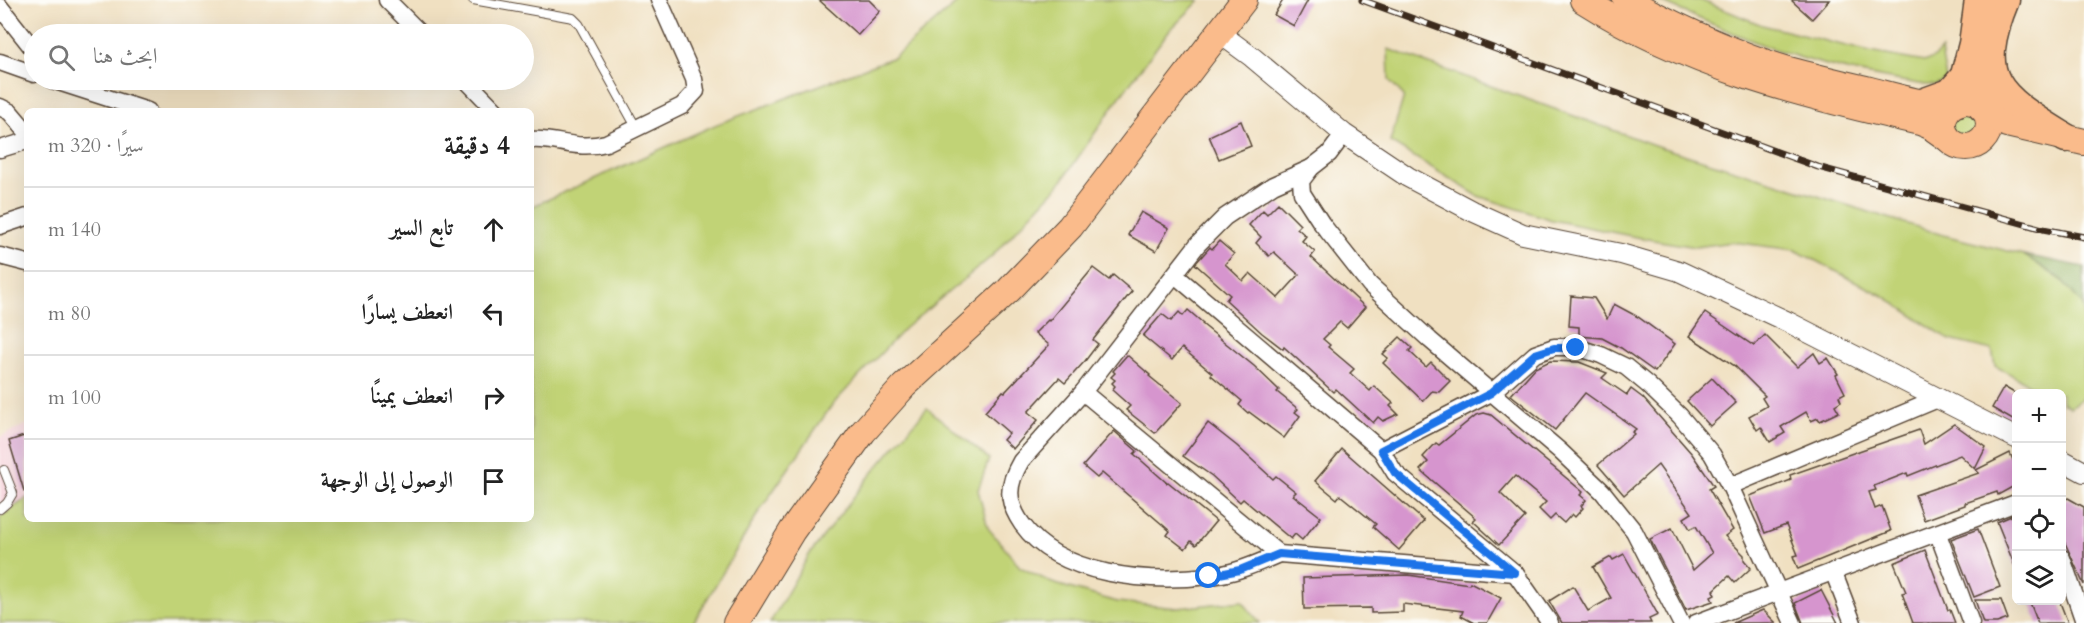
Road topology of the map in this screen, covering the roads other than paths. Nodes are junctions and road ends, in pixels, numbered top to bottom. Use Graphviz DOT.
graph roads {
  1 [pos="387,0"];
  2 [pos="473,0"];
  3 [pos="659,0"];
  4 [pos="1244,0"];
  5 [pos="1583,0"];
  6 [pos="1626,0"];
  7 [pos="1979,0"];
  8 [pos="2005,0"];
  9 [pos="0,7"];
  10 [pos="411,24"];
  11 [pos="1218,32"];
  12 [pos="24,37"];
  13 [pos="1990,58"];
  14 [pos="0,62"];
  15 [pos="24,70"];
  16 [pos="1966,75"];
  17 [pos="86,90"];
  18 [pos="475,90"];
  19 [pos="1925,102"];
  20 [pos="1970,106"];
  21 [pos="0,107"];
  22 [pos="139,108"];
  23 [pos="493,108"];
  24 [pos="636,127"];
  25 [pos="24,128"];
  26 [pos="1344,134"];
  27 [pos="1947,138"];
  28 [pos="534,140"];
  29 [pos="24,142"];
  30 [pos="1979,143"];
  31 [pos="2078,146"];
  32 [pos="0,149"];
  33 [pos="1311,168"];
  34 [pos="24,218"];
  35 [pos="0,226"];
  36 [pos="0,256"];
  37 [pos="24,262"];
  38 [pos="1175,275"];
  39 [pos="1083,392"];
  40 [pos="1491,393"];
  41 [pos="1940,399"];
  42 [pos="2012,436"];
  43 [pos="1381,450"];
  44 [pos="2066,463"];
  45 [pos="4,470"];
  46 [pos="2084,472"];
  47 [pos="1730,486"];
  48 [pos="2012,505"];
  49 [pos="0,509"];
  50 [pos="1938,534"];
  51 [pos="1279,554"];
  52 [pos="1833,571"];
  53 [pos="2066,572"];
  54 [pos="1515,573"];
  55 [pos="1780,591"];
  56 [pos="2084,622"];
  57 [pos="736,623"];
  58 [pos="1550,623"];
  59 [pos="1681,623"];
  60 [pos="1696,623"];
  61 [pos="1793,623"];
  62 [pos="1853,623"];
  63 [pos="1971,623"];
  1 -- 10 [label="street"];
  2 -- 24 [label="lane"];
  3 -- 24 [label="street"];
  4 -- 11 [label="main road"];
  5 -- 27 [label="main road"];
  6 -- 19 [label="main road"];
  7 -- 16 [label="highway"];
  8 -- 13 [label="highway"];
  9 -- 12 [label="street"];
  11 -- 26 [label="street"];
  11 -- 57 [label="main road"];
  13 -- 20 [label="highway"];
  13 -- 31 [label="highway"];
  14 -- 15 [label="street"];
  16 -- 19 [label="highway"];
  16 -- 20 [label="highway"];
  17 -- 22 [label="street"];
  18 -- 23 [label="street"];
  19 -- 20 [label="main road"];
  20 -- 27 [label="main road"];
  20 -- 30 [label="main road"];
  20 -- 31 [label="main road"];
  21 -- 25 [label="street"];
  24 -- 28 [label="street"];
  26 -- 33 [label="street"];
  26 -- 41 [label="street"];
  27 -- 30 [label="main road"];
  29 -- 32 [label="street"];
  30 -- 31 [label="main road"];
  33 -- 38 [label="street"];
  33 -- 40 [label="street"];
  34 -- 35 [label="street"];
  36 -- 37 [label="street"];
  38 -- 39 [label="street"];
  38 -- 43 [label="street"];
  39 -- 51 [label="street"];
  39 -- 51 [label="street"];
  40 -- 43 [label="street"];
  40 -- 47 [label="street"];
  40 -- 59 [label="street"];
  41 -- 42 [label="street"];
  41 -- 47 [label="street"];
  43 -- 54 [label="street"];
  44 -- 46 [label="street"];
  45 -- 49 [label="lane"];
  47 -- 55 [label="street"];
  48 -- 50 [label="street"];
  50 -- 52 [label="street"];
  50 -- 63 [label="street"];
  51 -- 54 [label="street"];
  52 -- 55 [label="street"];
  52 -- 62 [label="street"];
  53 -- 56 [label="street"];
  54 -- 58 [label="street"];
  55 -- 60 [label="street"];
  55 -- 61 [label="street"];
}
